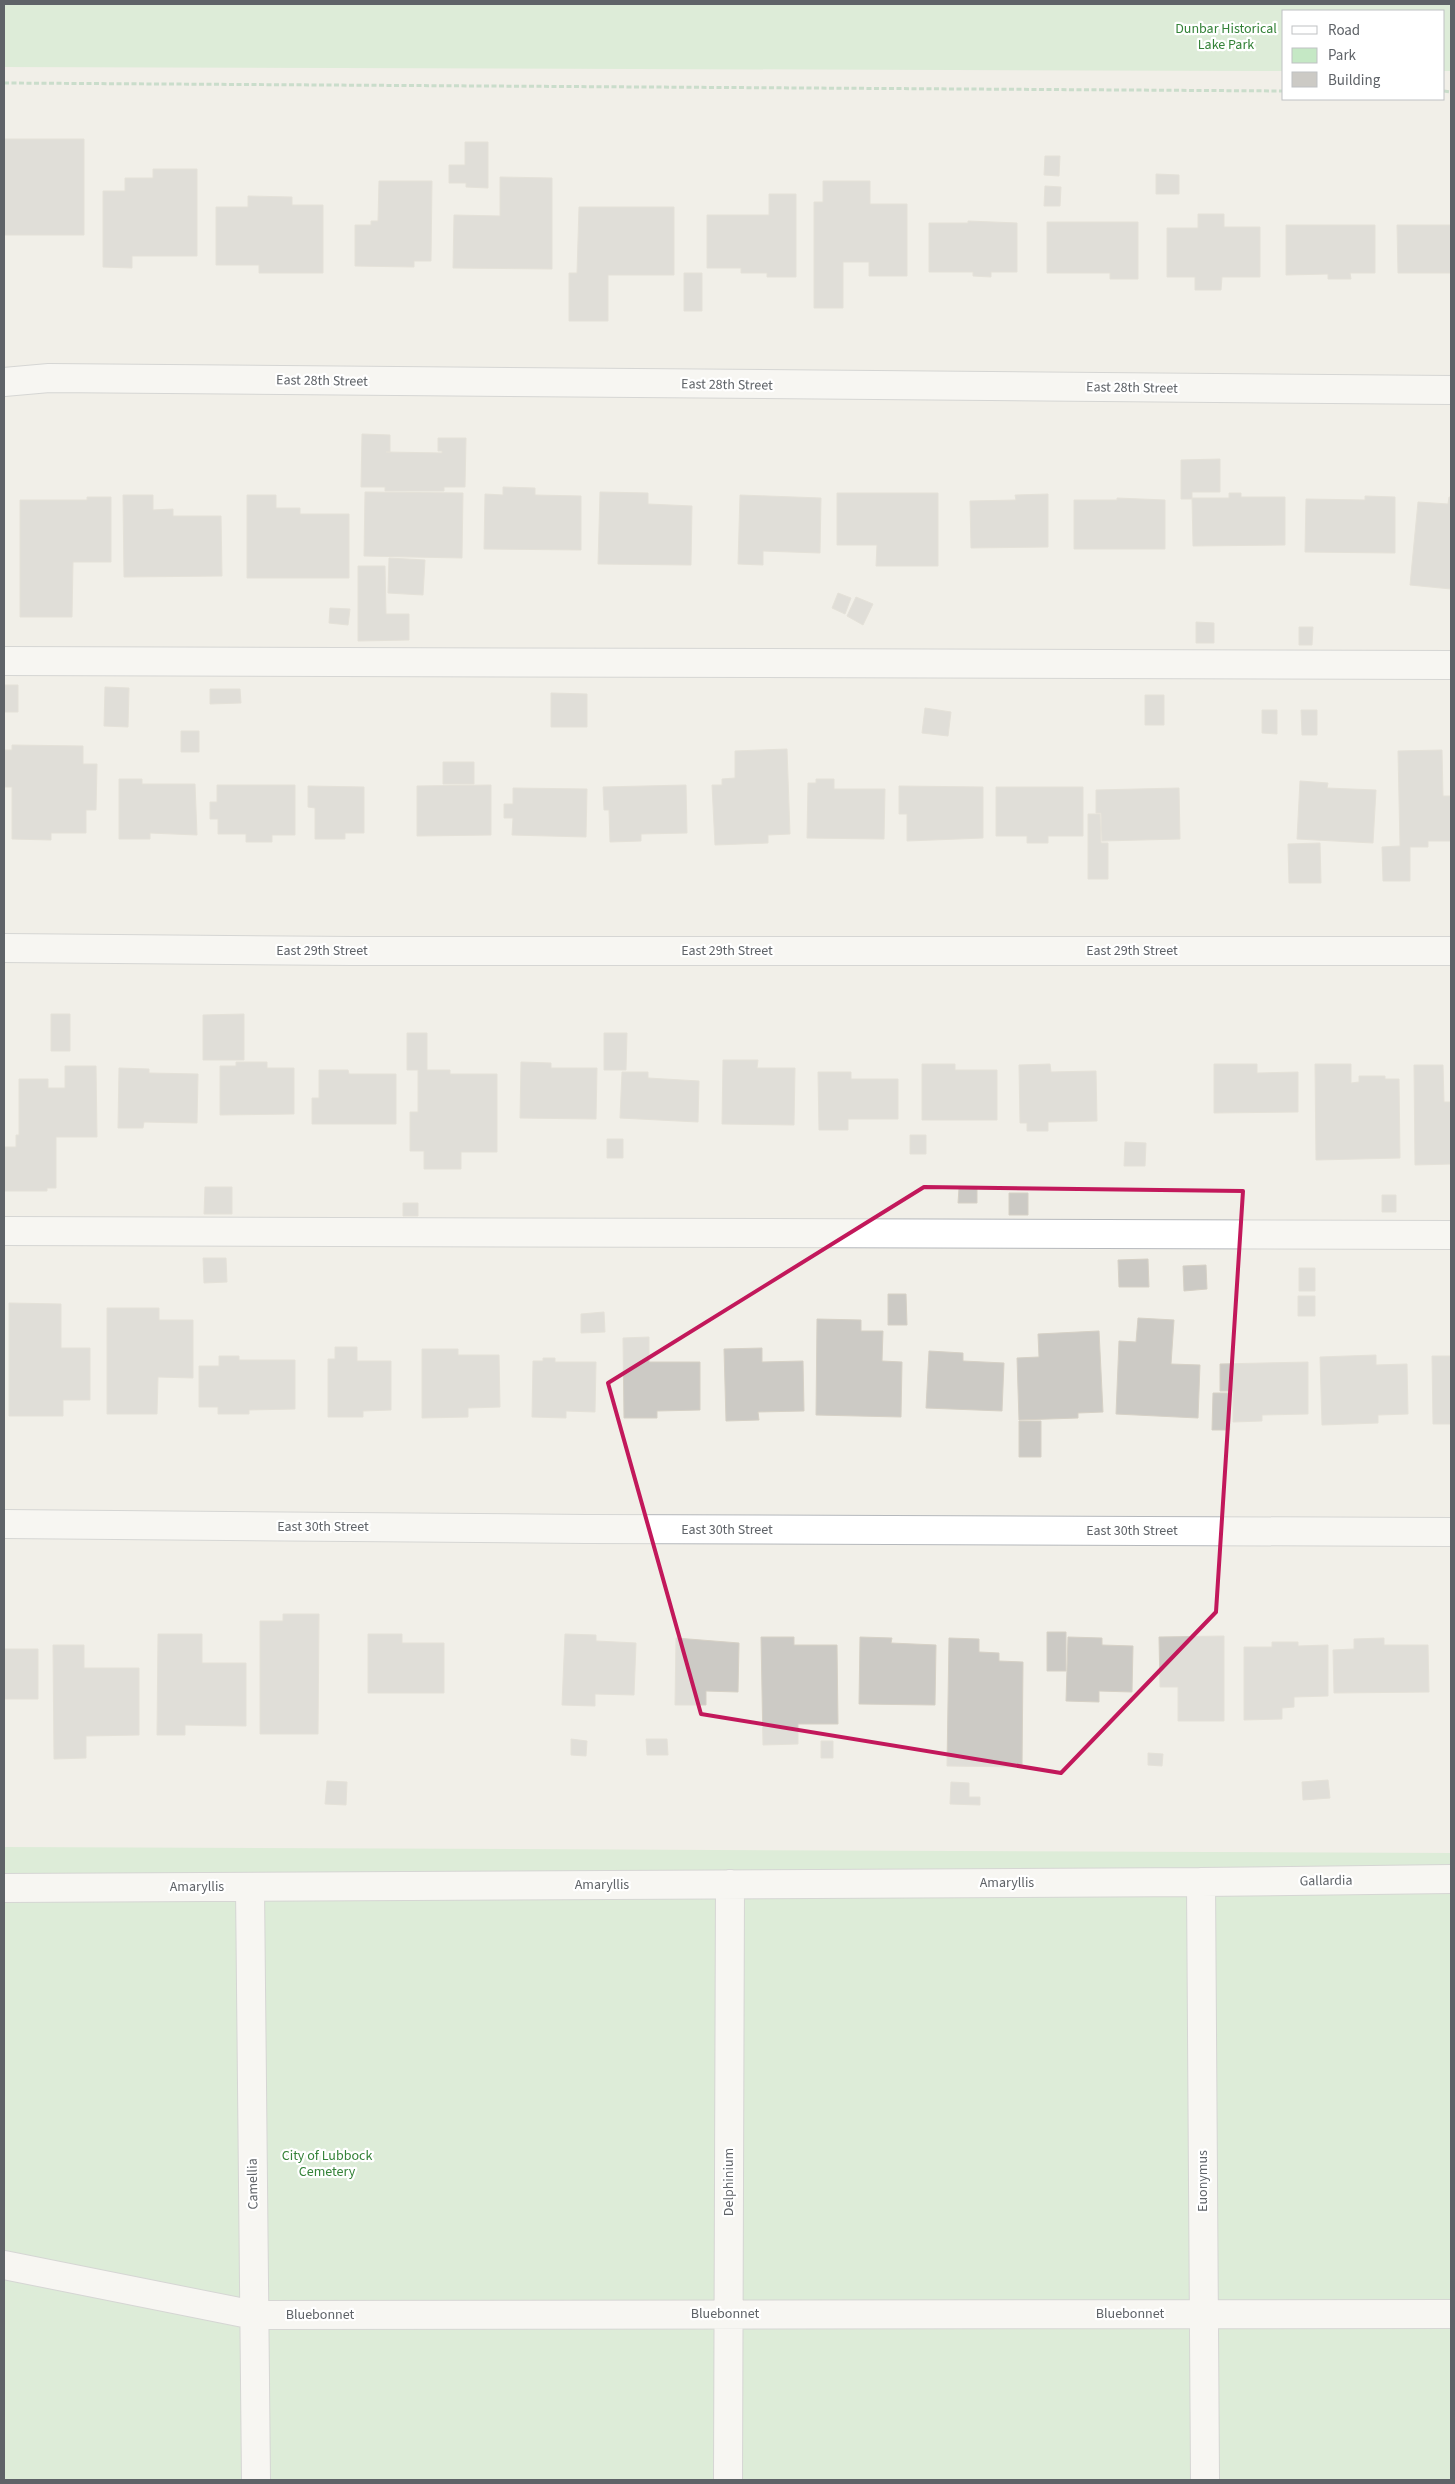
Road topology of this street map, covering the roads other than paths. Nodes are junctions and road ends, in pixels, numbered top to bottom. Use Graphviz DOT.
graph roads {
  1 [pos="4,382"];
  2 [pos="1451,390"];
  3 [pos="4,660"];
  4 [pos="1451,665"];
  5 [pos="4,948"];
  6 [pos="1451,951"];
  7 [pos="4,1231"];
  8 [pos="1451,1235"];
  9 [pos="4,1524"];
  10 [pos="1451,1532"];
  11 [pos="1451,1879"];
  12 [pos="1201,1882"];
  13 [pos="730,1884"];
  14 [pos="250,1887"];
  15 [pos="4,1888"];
  16 [pos="4,2265"];
  17 [pos="729,2314"];
  18 [pos="1204,2314"];
  19 [pos="1451,2314"];
  20 [pos="254,2315"];
  21 [pos="256,2480"];
  22 [pos="728,2480"];
  23 [pos="1204,2480"];
  1 -- 2 [label="street, East 28th Street"];
  3 -- 4 [label="street"];
  5 -- 6 [label="street, East 29th Street"];
  7 -- 8 [label="street"];
  9 -- 10 [label="street, East 30th Street"];
  11 -- 12 [label="street, Gallardia"];
  12 -- 13 [label="street, Amaryllis"];
  12 -- 18 [label="street, Euonymus"];
  13 -- 14 [label="street, Amaryllis"];
  13 -- 17 [label="street, Delphinium"];
  14 -- 15 [label="street, Amaryllis"];
  14 -- 20 [label="street, Camellia"];
  16 -- 20 [label="street, Bluebonnet"];
  17 -- 18 [label="street, Bluebonnet"];
  17 -- 20 [label="street, Bluebonnet"];
  17 -- 22 [label="street, Delphinium"];
  18 -- 19 [label="street, Bluebonnet"];
  18 -- 23 [label="street, Euonymus"];
  20 -- 21 [label="street, Camellia"];
}
